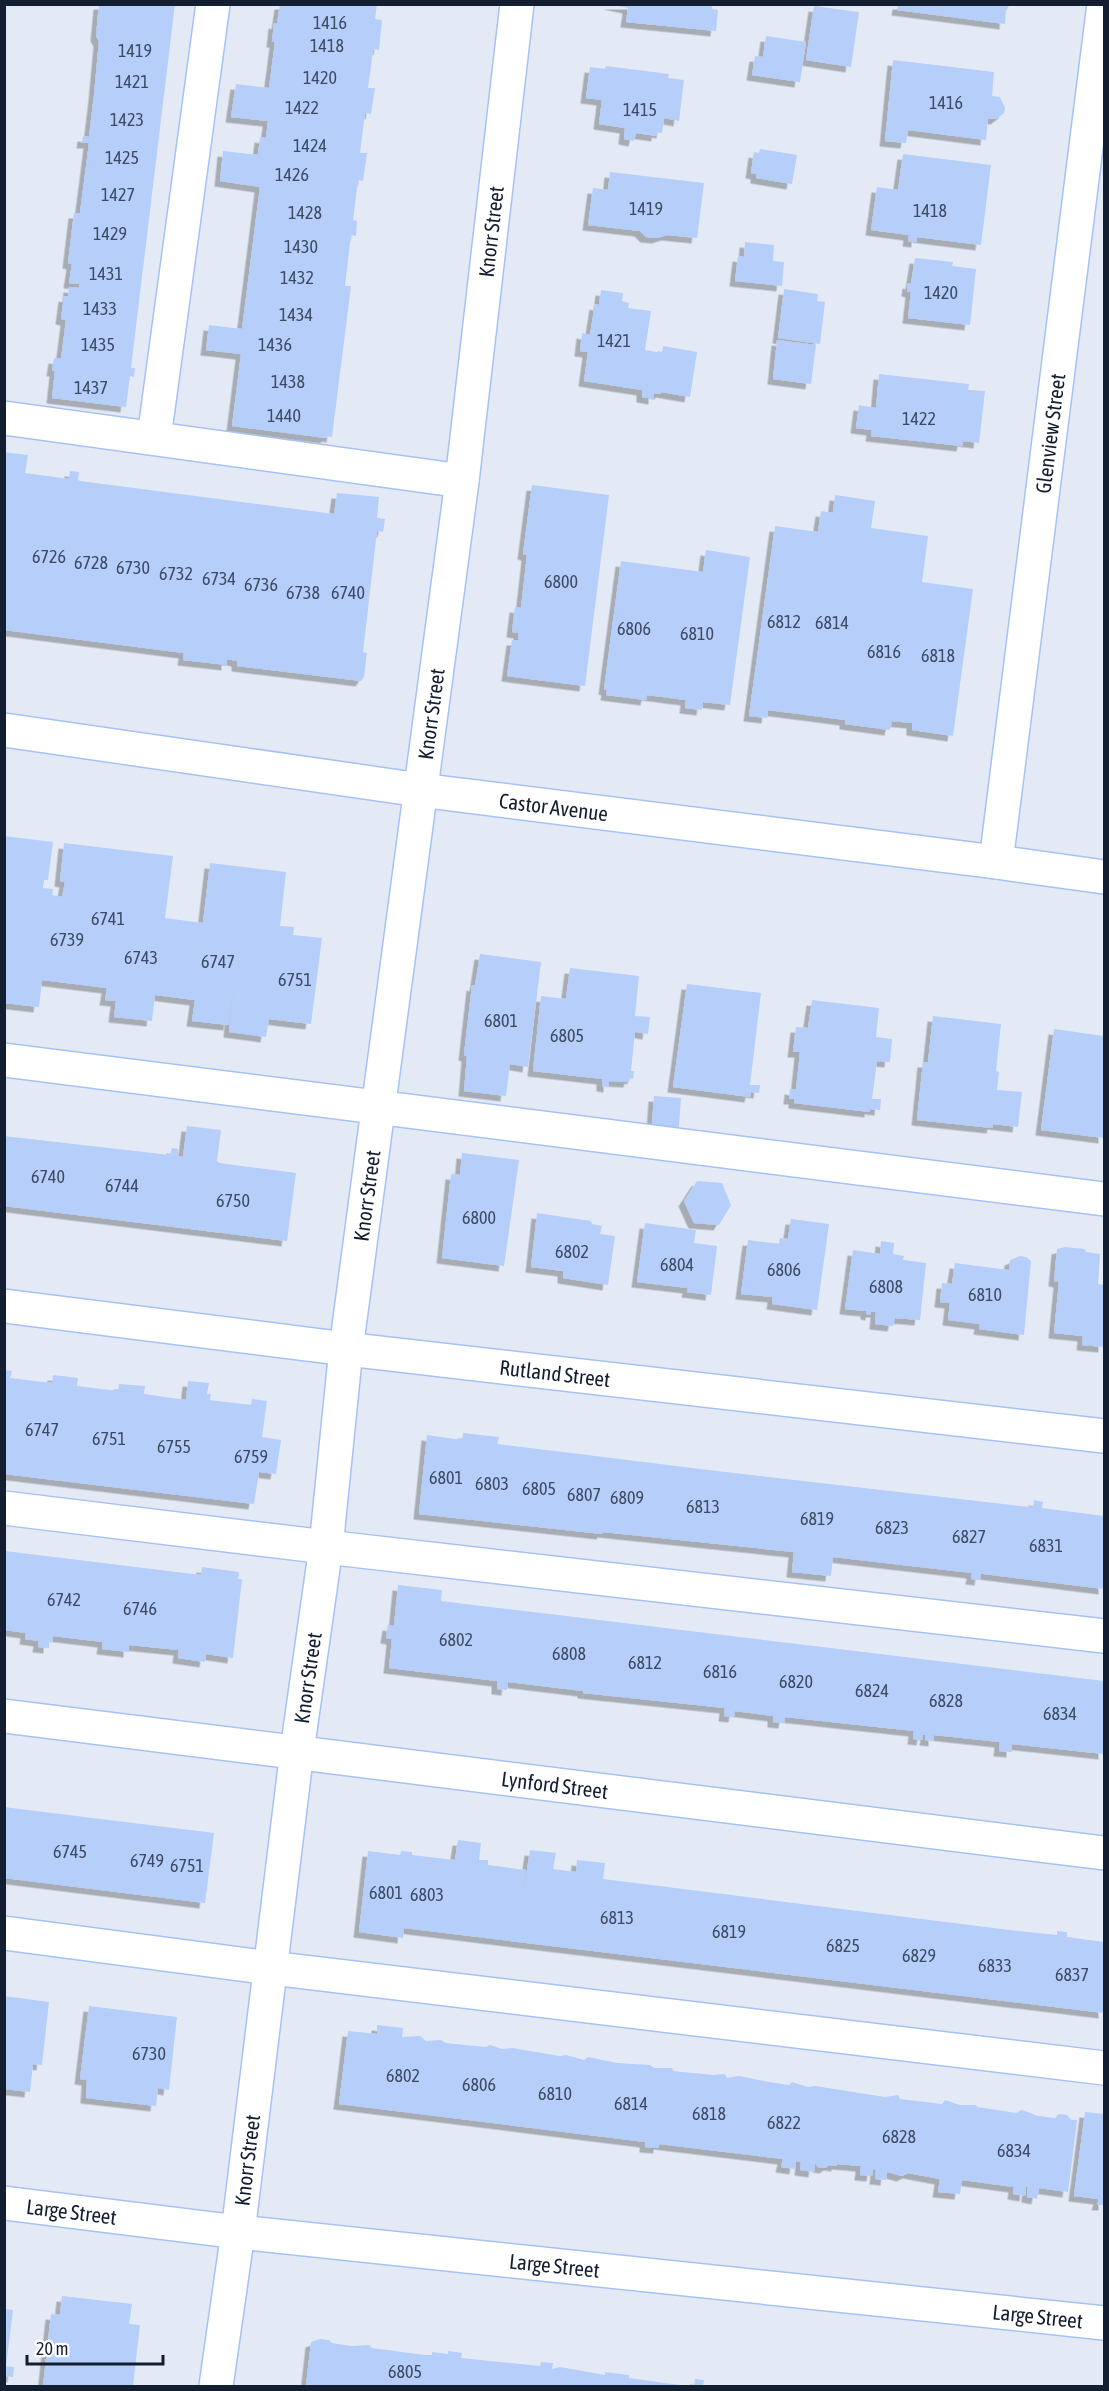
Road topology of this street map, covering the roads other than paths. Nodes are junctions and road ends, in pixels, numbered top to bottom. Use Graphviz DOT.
graph roads {
  1 [pos="213,4"];
  2 [pos="516,4"];
  3 [pos="1104,4"];
  4 [pos="4,418"];
  5 [pos="154,438"];
  6 [pos="462,481"];
  7 [pos="4,730"];
  8 [pos="420,790"];
  9 [pos="996,862"];
  10 [pos="1104,877"];
  11 [pos="4,1060"];
  12 [pos="378,1108"];
  13 [pos="1104,1199"];
  14 [pos="4,1306"];
  15 [pos="346,1349"];
  16 [pos="1104,1436"];
  17 [pos="4,1508"];
  18 [pos="326,1547"];
  19 [pos="1104,1636"];
  20 [pos="4,1716"];
  21 [pos="297,1751"];
  22 [pos="1104,1853"];
  23 [pos="4,1933"];
  24 [pos="271,1968"];
  25 [pos="1104,2068"];
  26 [pos="4,2203"];
  27 [pos="238,2232"];
  28 [pos="1104,2323"];
  29 [pos="216,2386"];
  1 -- 5 [label="street"];
  2 -- 6 [label="street, Knorr Street"];
  3 -- 9 [label="street, Glenview Street"];
  4 -- 5 [label="street"];
  5 -- 6 [label="street"];
  6 -- 8 [label="street, Knorr Street"];
  7 -- 8 [label="street, Castor Avenue"];
  8 -- 9 [label="street, Castor Avenue"];
  8 -- 12 [label="street, Knorr Street"];
  9 -- 10 [label="street, Castor Avenue"];
  11 -- 12 [label="street"];
  12 -- 13 [label="street"];
  12 -- 15 [label="street, Knorr Street"];
  14 -- 15 [label="street, Rutland Street"];
  15 -- 16 [label="street, Rutland Street"];
  15 -- 18 [label="street, Knorr Street"];
  17 -- 18 [label="street"];
  18 -- 19 [label="street"];
  18 -- 21 [label="street, Knorr Street"];
  20 -- 21 [label="street, Lynford Street"];
  21 -- 22 [label="street, Lynford Street"];
  21 -- 24 [label="street, Knorr Street"];
  23 -- 24 [label="street"];
  24 -- 25 [label="street"];
  24 -- 27 [label="street, Knorr Street"];
  26 -- 27 [label="street, Large Street"];
  27 -- 28 [label="street, Large Street"];
  27 -- 29 [label="street, Knorr Street"];
}
